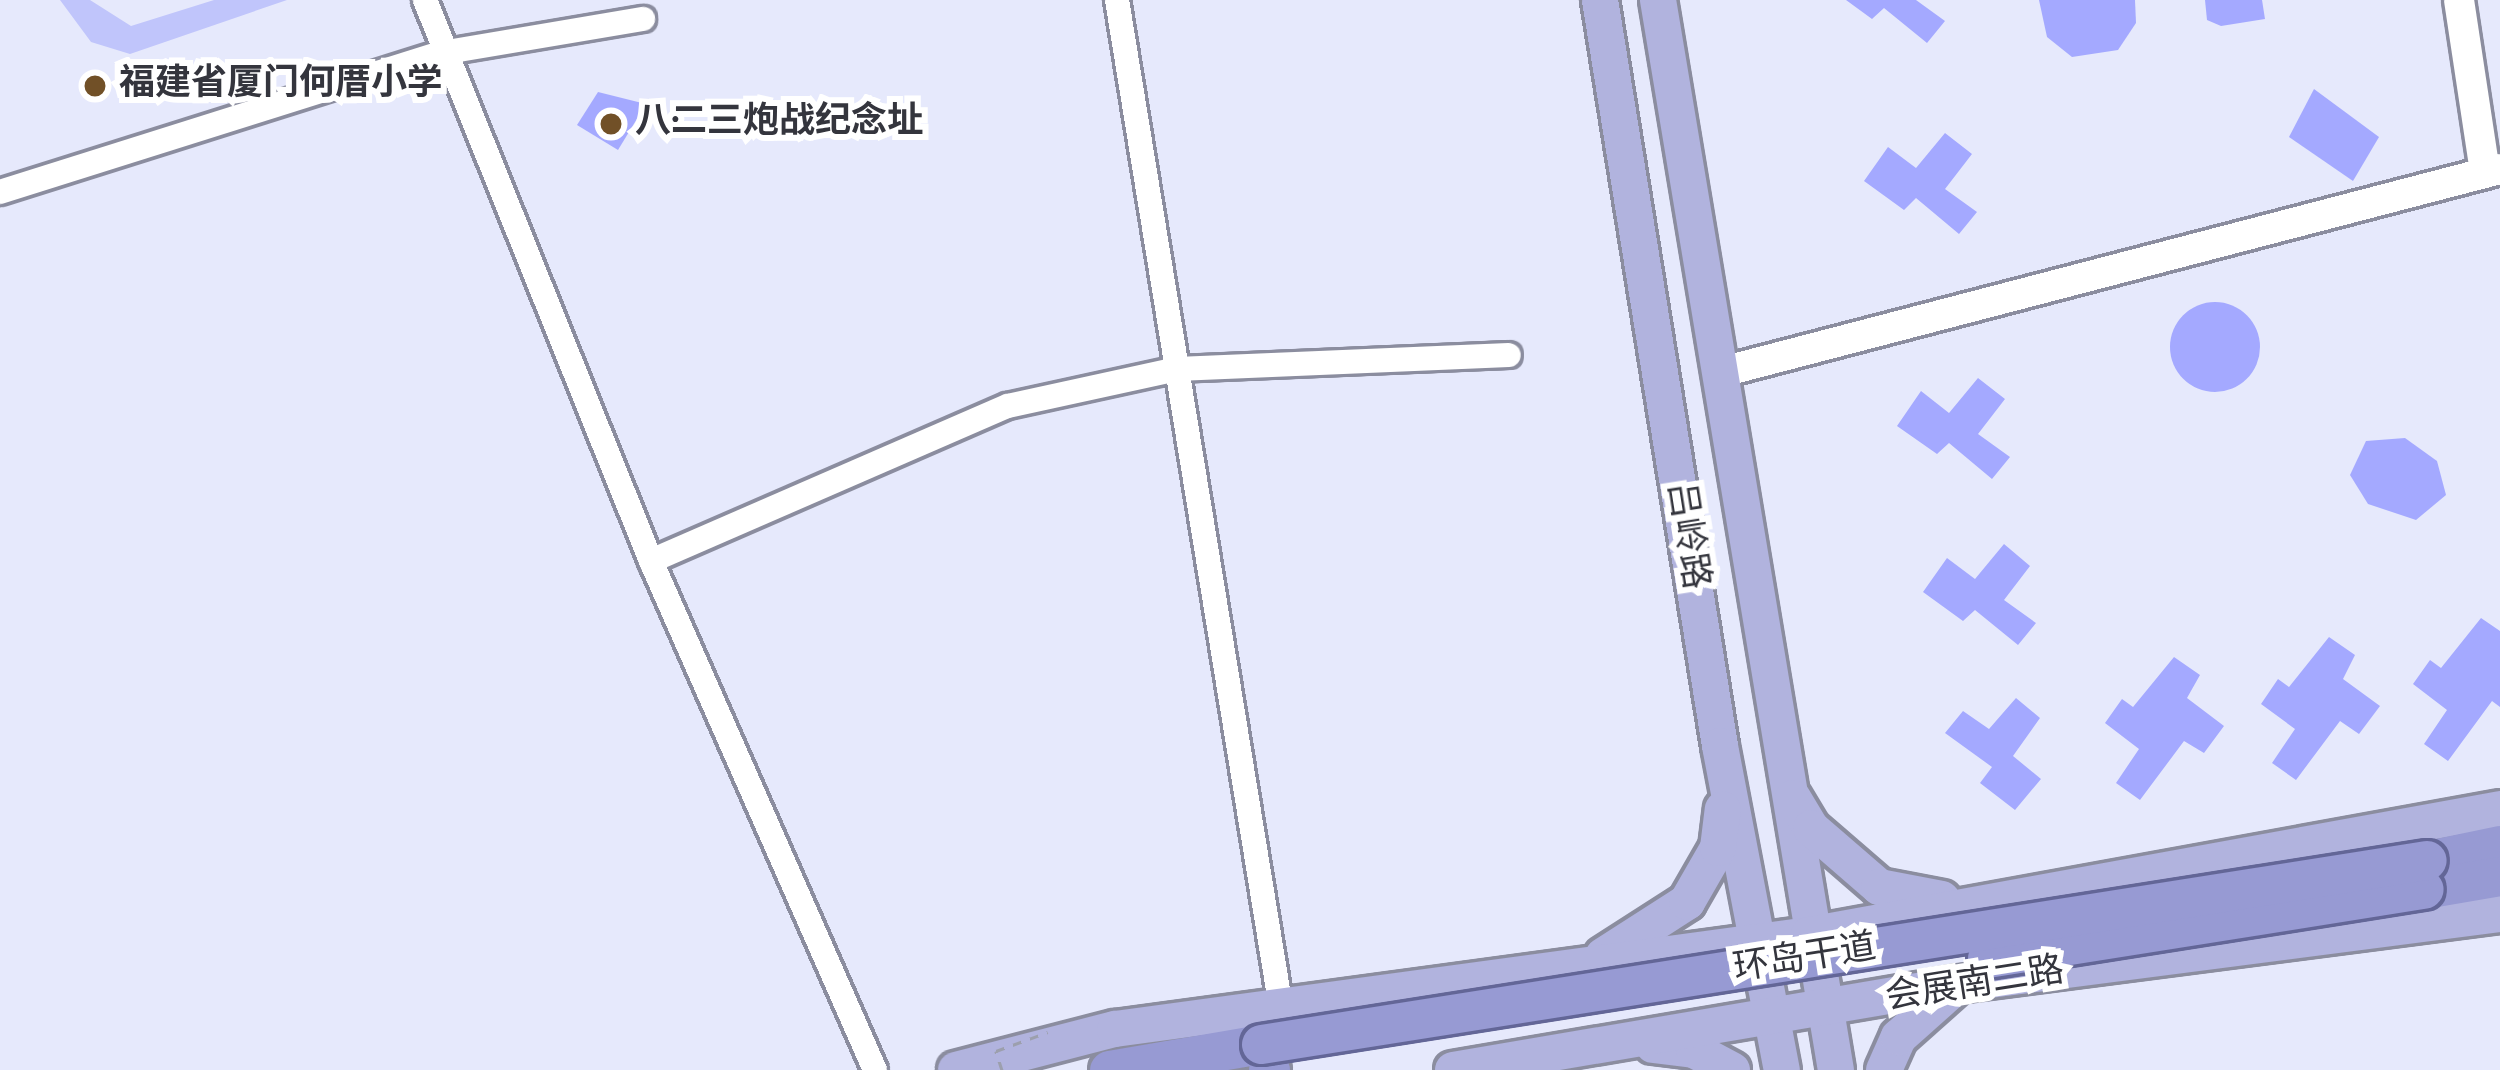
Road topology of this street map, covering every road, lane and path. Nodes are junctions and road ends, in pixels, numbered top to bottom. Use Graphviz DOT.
graph roads {
  1 [pos="425,0"];
  2 [pos="1117,0"];
  3 [pos="1600,0"];
  4 [pos="1658,0"];
  5 [pos="2458,0"];
  6 [pos="643,19"];
  7 [pos="441,53"];
  8 [pos="2493,170"];
  9 [pos="0,192"];
  10 [pos="1509,356"];
  11 [pos="1177,369"];
  12 [pos="1718,374"];
  13 [pos="651,561"];
  14 [pos="1720,746"];
  15 [pos="1784,783"];
  16 [pos="2500,809"];
  17 [pos="2500,845"];
  18 [pos="2425,874"];
  19 [pos="2500,876"];
  20 [pos="2000,904"];
  21 [pos="2500,914"];
  22 [pos="1809,934"];
  23 [pos="1757,942"];
  24 [pos="1571,972"];
  25 [pos="1959,984"];
  26 [pos="1281,1008"];
  27 [pos="1823,1011"];
  28 [pos="1772,1018"];
  29 [pos="1048,1032"];
  30 [pos="1590,1041"];
  31 [pos="1266,1061"];
  32 [pos="875,1070"];
  33 [pos="956,1070"];
  34 [pos="1002,1070"];
  35 [pos="1109,1070"];
  36 [pos="1453,1070"];
  37 [pos="1732,1070"];
  38 [pos="1782,1070"];
  39 [pos="1836,1070"];
  40 [pos="1884,1070"];
  1 -- 7 [label="street"];
  2 -- 11 [label="street"];
  3 -- 14 [label="main road, 吕岭路"];
  4 -- 12 [label="main road, 吕岭路"];
  5 -- 8 [label="street"];
  6 -- 7 [label="street"];
  7 -- 9 [label="street"];
  7 -- 13 [label="street"];
  8 -- 12 [label="street"];
  10 -- 11 [label="street"];
  11 -- 13 [label="street"];
  11 -- 26 [label="street"];
  12 -- 15 [label="main road, 吕岭路"];
  13 -- 32 [label="street"];
  14 -- 23 [label="main road, 吕岭路"];
  14 -- 24 [label="main road"];
  15 -- 20 [label="main road"];
  15 -- 22 [label="main road, 吕岭路"];
  16 -- 20 [label="main road"];
  17 -- 18 [label="highway, 环岛干道"];
  18 -- 19 [label="highway, 环岛干道"];
  18 -- 31 [label="highway, 环岛干道, bridge"];
  20 -- 22 [label="main road"];
  21 -- 25 [label="main road, 会展南二路"];
  22 -- 23 [label="main road"];
  22 -- 27 [label="main road, 吕岭路"];
  23 -- 24 [label="main road"];
  23 -- 28 [label="main road, 吕岭路"];
  24 -- 26 [label="main road"];
  24 -- 30 [label="main road"];
  25 -- 27 [label="main road, 会展南二路"];
  25 -- 40 [label="main road"];
  26 -- 33 [label="main road"];
  27 -- 28 [label="main road, 会展南二路"];
  27 -- 39 [label="main road, 吕岭路"];
  28 -- 30 [label="main road, 会展南二路"];
  28 -- 38 [label="main road, 吕岭路"];
  29 -- 34 [label="path, bridge"];
  30 -- 36 [label="main road, 会展南二路"];
  30 -- 37 [label="main road"];
  31 -- 35 [label="highway, 环岛干道"];
}
